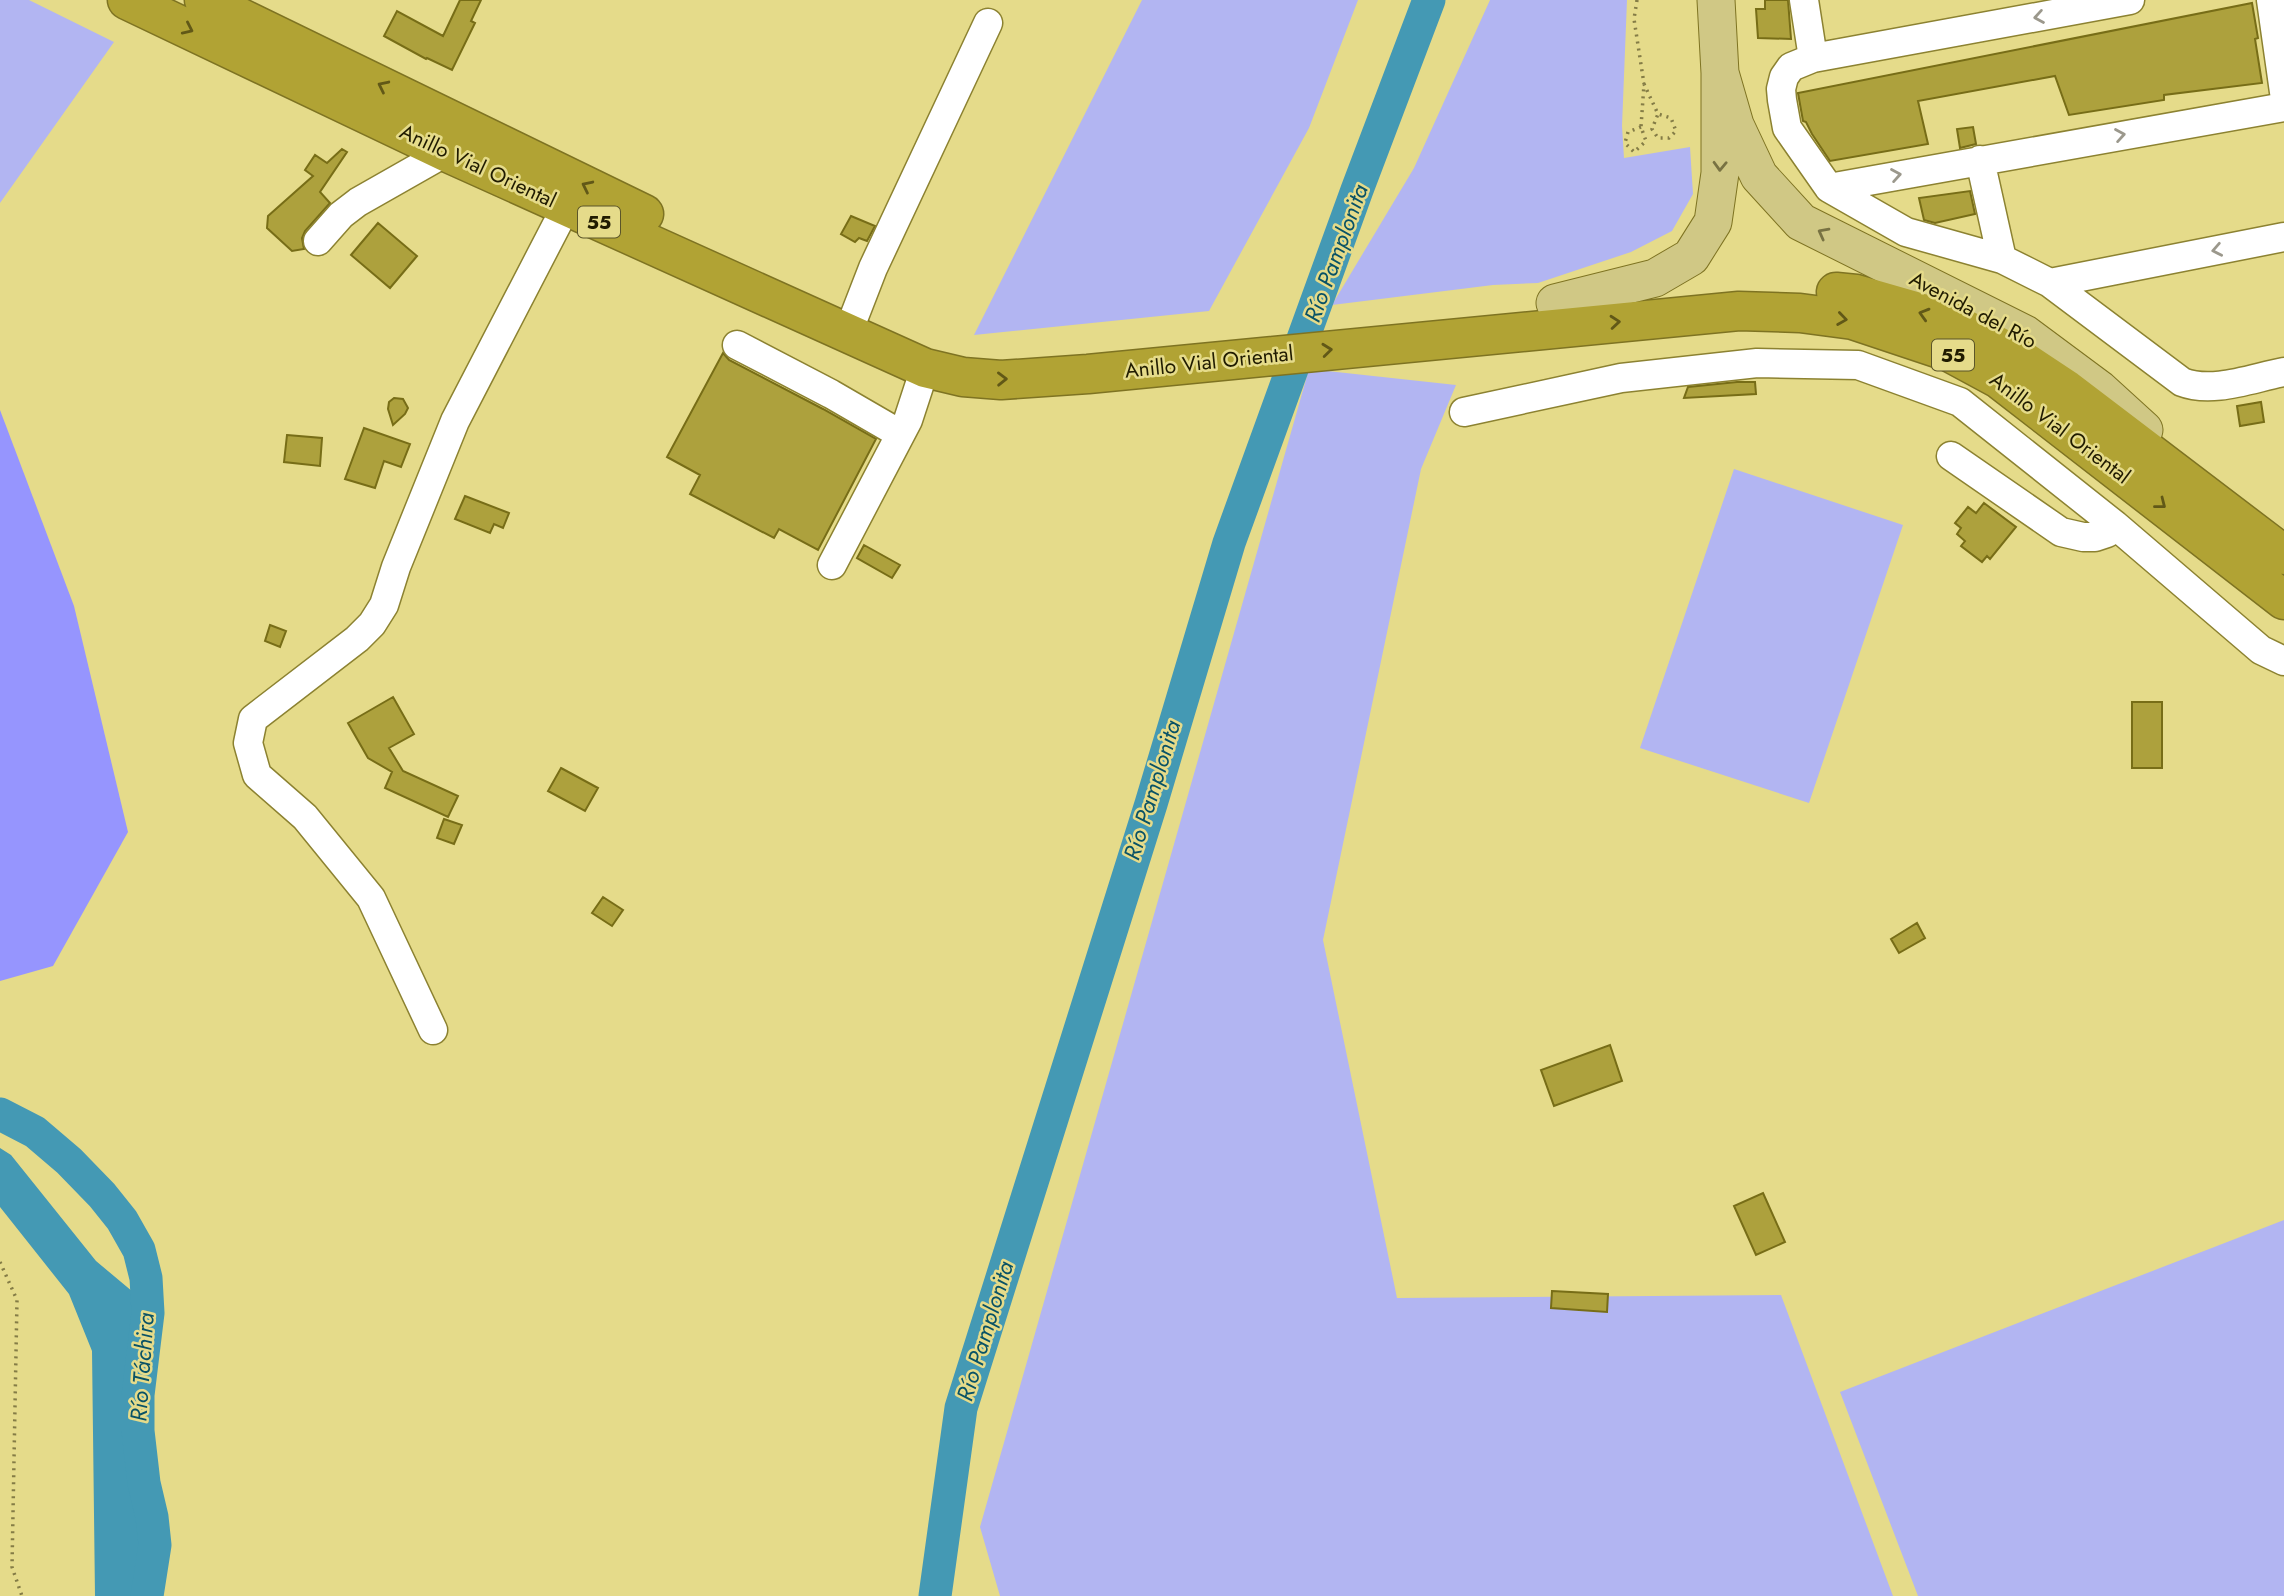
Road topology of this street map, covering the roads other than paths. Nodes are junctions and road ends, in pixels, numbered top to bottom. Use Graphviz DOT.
graph roads {
  1 [pos="127,0"];
  2 [pos="205,0"];
  3 [pos="1716,0"];
  4 [pos="1804,0"];
  5 [pos="2130,0"];
  6 [pos="2271,0"];
  7 [pos="242,9"];
  8 [pos="988,23"];
  9 [pos="1813,58"];
  10 [pos="1720,73"];
  11 [pos="2284,92"];
  12 [pos="2284,107"];
  13 [pos="446,152"];
  14 [pos="1980,160"];
  15 [pos="1829,188"];
  16 [pos="566,207"];
  17 [pos="2284,237"];
  18 [pos="318,241"];
  19 [pos="2002,259"];
  20 [pos="2098,274"];
  21 [pos="2050,283"];
  22 [pos="1549,311"];
  23 [pos="854,317"];
  24 [pos="2105,324"];
  25 [pos="737,345"];
  26 [pos="1086,361"];
  27 [pos="925,368"];
  28 [pos="2284,372"];
  29 [pos="1464,412"];
  30 [pos="900,434"];
  31 [pos="1951,456"];
  32 [pos="2115,525"];
  33 [pos="2271,545"];
  34 [pos="832,565"];
  35 [pos="2284,600"];
  36 [pos="2284,662"];
  37 [pos="433,1030"];
  1 -- 13 [label="highway, Anillo Vial Oriental / 55, one-way"];
  2 -- 7 [label="highway, Anillo Vial Oriental / 55"];
  3 -- 10 [label="main road, Avenida del Río"];
  4 -- 9 [label="street"];
  5 -- 9 [label="street, one-way"];
  6 -- 11 [label="street"];
  23 -- 7 [label="highway, Anillo Vial Oriental / 55, one-way"];
  8 -- 23 [label="street"];
  9 -- 15 [label="street"];
  10 -- 22 [label="main road, Avenida del Río, one-way"];
  33 -- 10 [label="main road, Avenida del Río, one-way"];
  14 -- 12 [label="street, one-way"];
  13 -- 16 [label="highway, Anillo Vial Oriental / 55"];
  13 -- 18 [label="street"];
  15 -- 14 [label="street, one-way"];
  14 -- 19 [label="street"];
  15 -- 19 [label="street"];
  16 -- 27 [label="highway, Anillo Vial Oriental / 55"];
  16 -- 37 [label="street"];
  17 -- 20 [label="street, one-way"];
  19 -- 21 [label="street"];
  20 -- 21 [label="street"];
  20 -- 24 [label="street"];
  21 -- 24 [label="street"];
  22 -- 26 [label="highway, Anillo Vial Oriental / 55"];
  33 -- 22 [label="highway, Anillo Vial Oriental / 55, one-way"];
  22 -- 35 [label="highway, Anillo Vial Oriental / 55, one-way"];
  23 -- 26 [label="highway, Anillo Vial Oriental / 55"];
  24 -- 28 [label="street"];
  25 -- 30 [label="street"];
  27 -- 26 [label="highway, Anillo Vial Oriental / 55, one-way"];
  27 -- 30 [label="street"];
  29 -- 32 [label="street"];
  30 -- 34 [label="street"];
  31 -- 32 [label="street"];
  32 -- 36 [label="street"];
}
